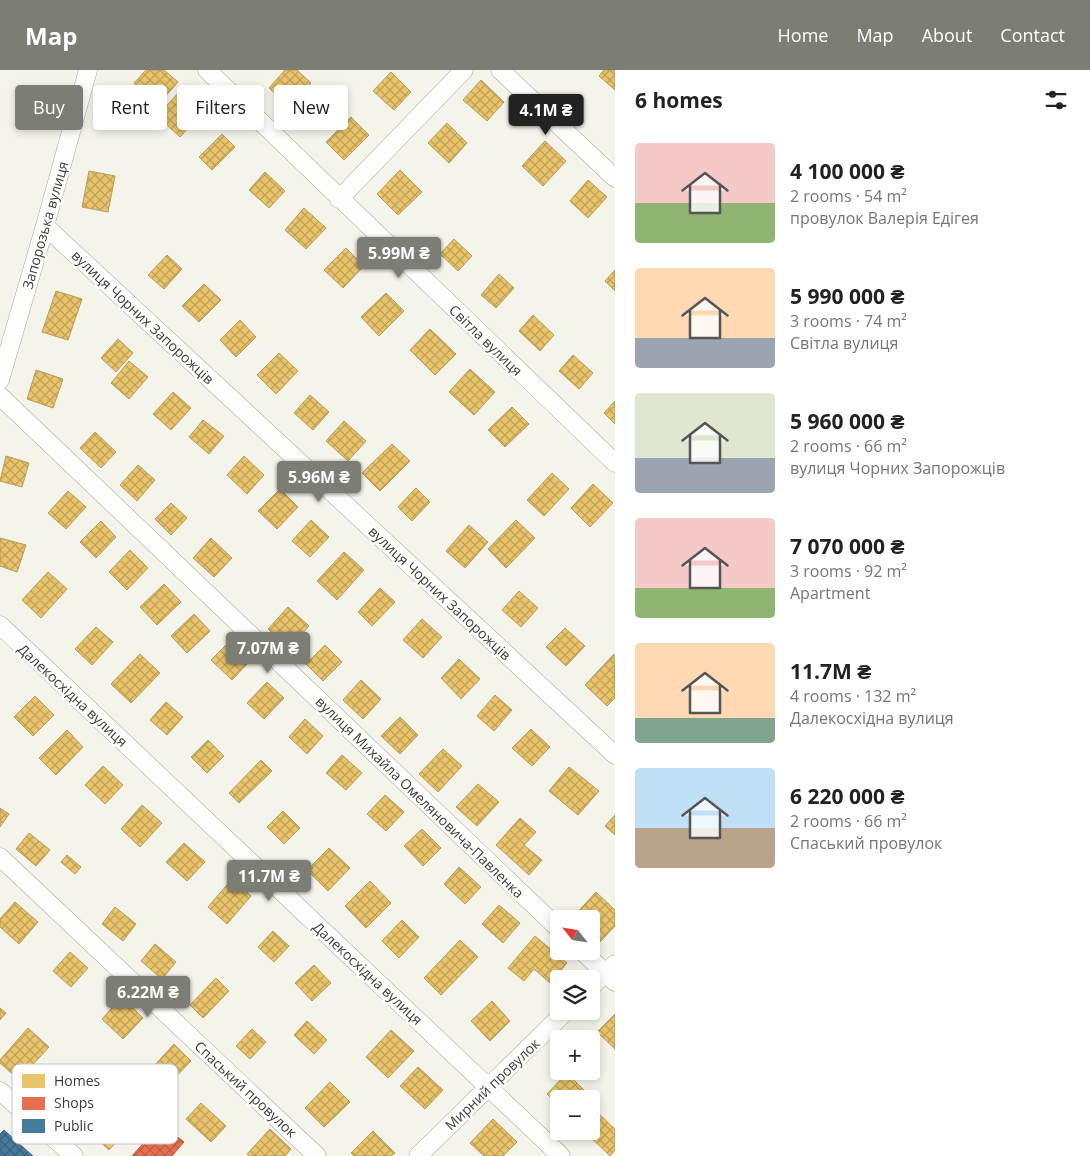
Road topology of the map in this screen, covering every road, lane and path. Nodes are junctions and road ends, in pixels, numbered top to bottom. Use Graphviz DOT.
graph roads {
  1 [pos="88,70"];
  2 [pos="207,70"];
  3 [pos="464,70"];
  4 [pos="500,70"];
  5 [pos="615,178"];
  6 [pos="339,199"];
  7 [pos="45,226"];
  8 [pos="0,380"];
  9 [pos="0,396"];
  10 [pos="615,464"];
  11 [pos="0,625"];
  12 [pos="615,756"];
  13 [pos="0,857"];
  14 [pos="550,920"];
  15 [pos="594,960"];
  16 [pos="612,973"];
  17 [pos="600,981"];
  18 [pos="557,1020"];
  19 [pos="488,1086"];
  20 [pos="0,1091"];
  21 [pos="12,1102"];
  22 [pos="60,1144"];
  23 [pos="74,1156"];
  24 [pos="317,1156"];
  25 [pos="418,1156"];
  26 [pos="561,1156"];
  1 -- 7 [label="street, Запорозька вулиця"];
  2 -- 6 [label="street, Світла вулиця"];
  3 -- 6 [label="street"];
  4 -- 5 [label="street"];
  6 -- 10 [label="street, Світла вулиця"];
  7 -- 8 [label="street, Запорозька вулиця"];
  7 -- 12 [label="street, вулиця Чорних Запорожців"];
  9 -- 14 [label="street, вулиця Михайла Омеляновича-Павленка"];
  11 -- 19 [label="street, Далекосхідна вулиця"];
  13 -- 24 [label="street, Спаський провулок"];
  15 -- 16 [label="street"];
  16 -- 17 [label="street"];
  18 -- 19 [label="street, Мирний провулок"];
  19 -- 25 [label="street, Мирний провулок"];
  19 -- 26 [label="street, Далекосхідна вулиця"];
  20 -- 21 [label="street"];
  22 -- 23 [label="street"];
}
